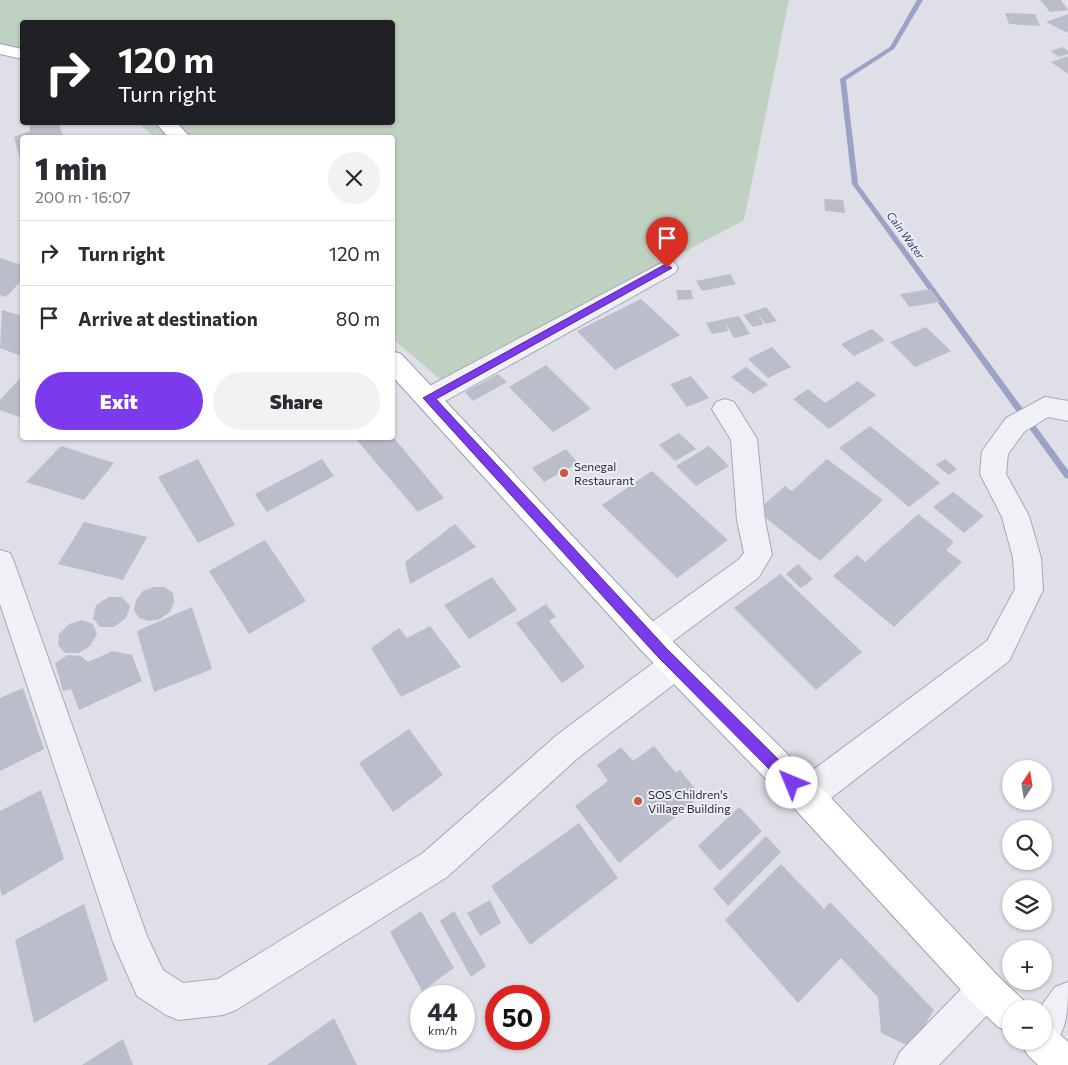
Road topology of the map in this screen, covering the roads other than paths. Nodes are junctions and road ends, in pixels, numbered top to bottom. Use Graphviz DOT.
graph roads {
  1 [pos="0,49"];
  2 [pos="20,54"];
  3 [pos="167,125"];
  4 [pos="178,135"];
  5 [pos="667,268"];
  6 [pos="395,363"];
  7 [pos="429,398"];
  8 [pos="726,409"];
  9 [pos="1068,411"];
  10 [pos="0,562"];
  11 [pos="651,640"];
  12 [pos="675,665"];
  13 [pos="806,796"];
  14 [pos="1068,1000"];
  15 [pos="999,1002"];
  16 [pos="1052,1021"];
  17 [pos="1049,1050"];
  18 [pos="913,1065"];
  19 [pos="1065,1065"];
  1 -- 2 [label="main road"];
  3 -- 4 [label="main road"];
  5 -- 7 [label="street"];
  6 -- 7 [label="main road"];
  7 -- 11 [label="main road"];
  8 -- 11 [label="street"];
  9 -- 13 [label="street"];
  10 -- 12 [label="street"];
  11 -- 12 [label="main road"];
  12 -- 13 [label="main road"];
  13 -- 15 [label="main road"];
  14 -- 16 [label="street"];
  15 -- 18 [label="street"];
  17 -- 19 [label="main road"];
}
